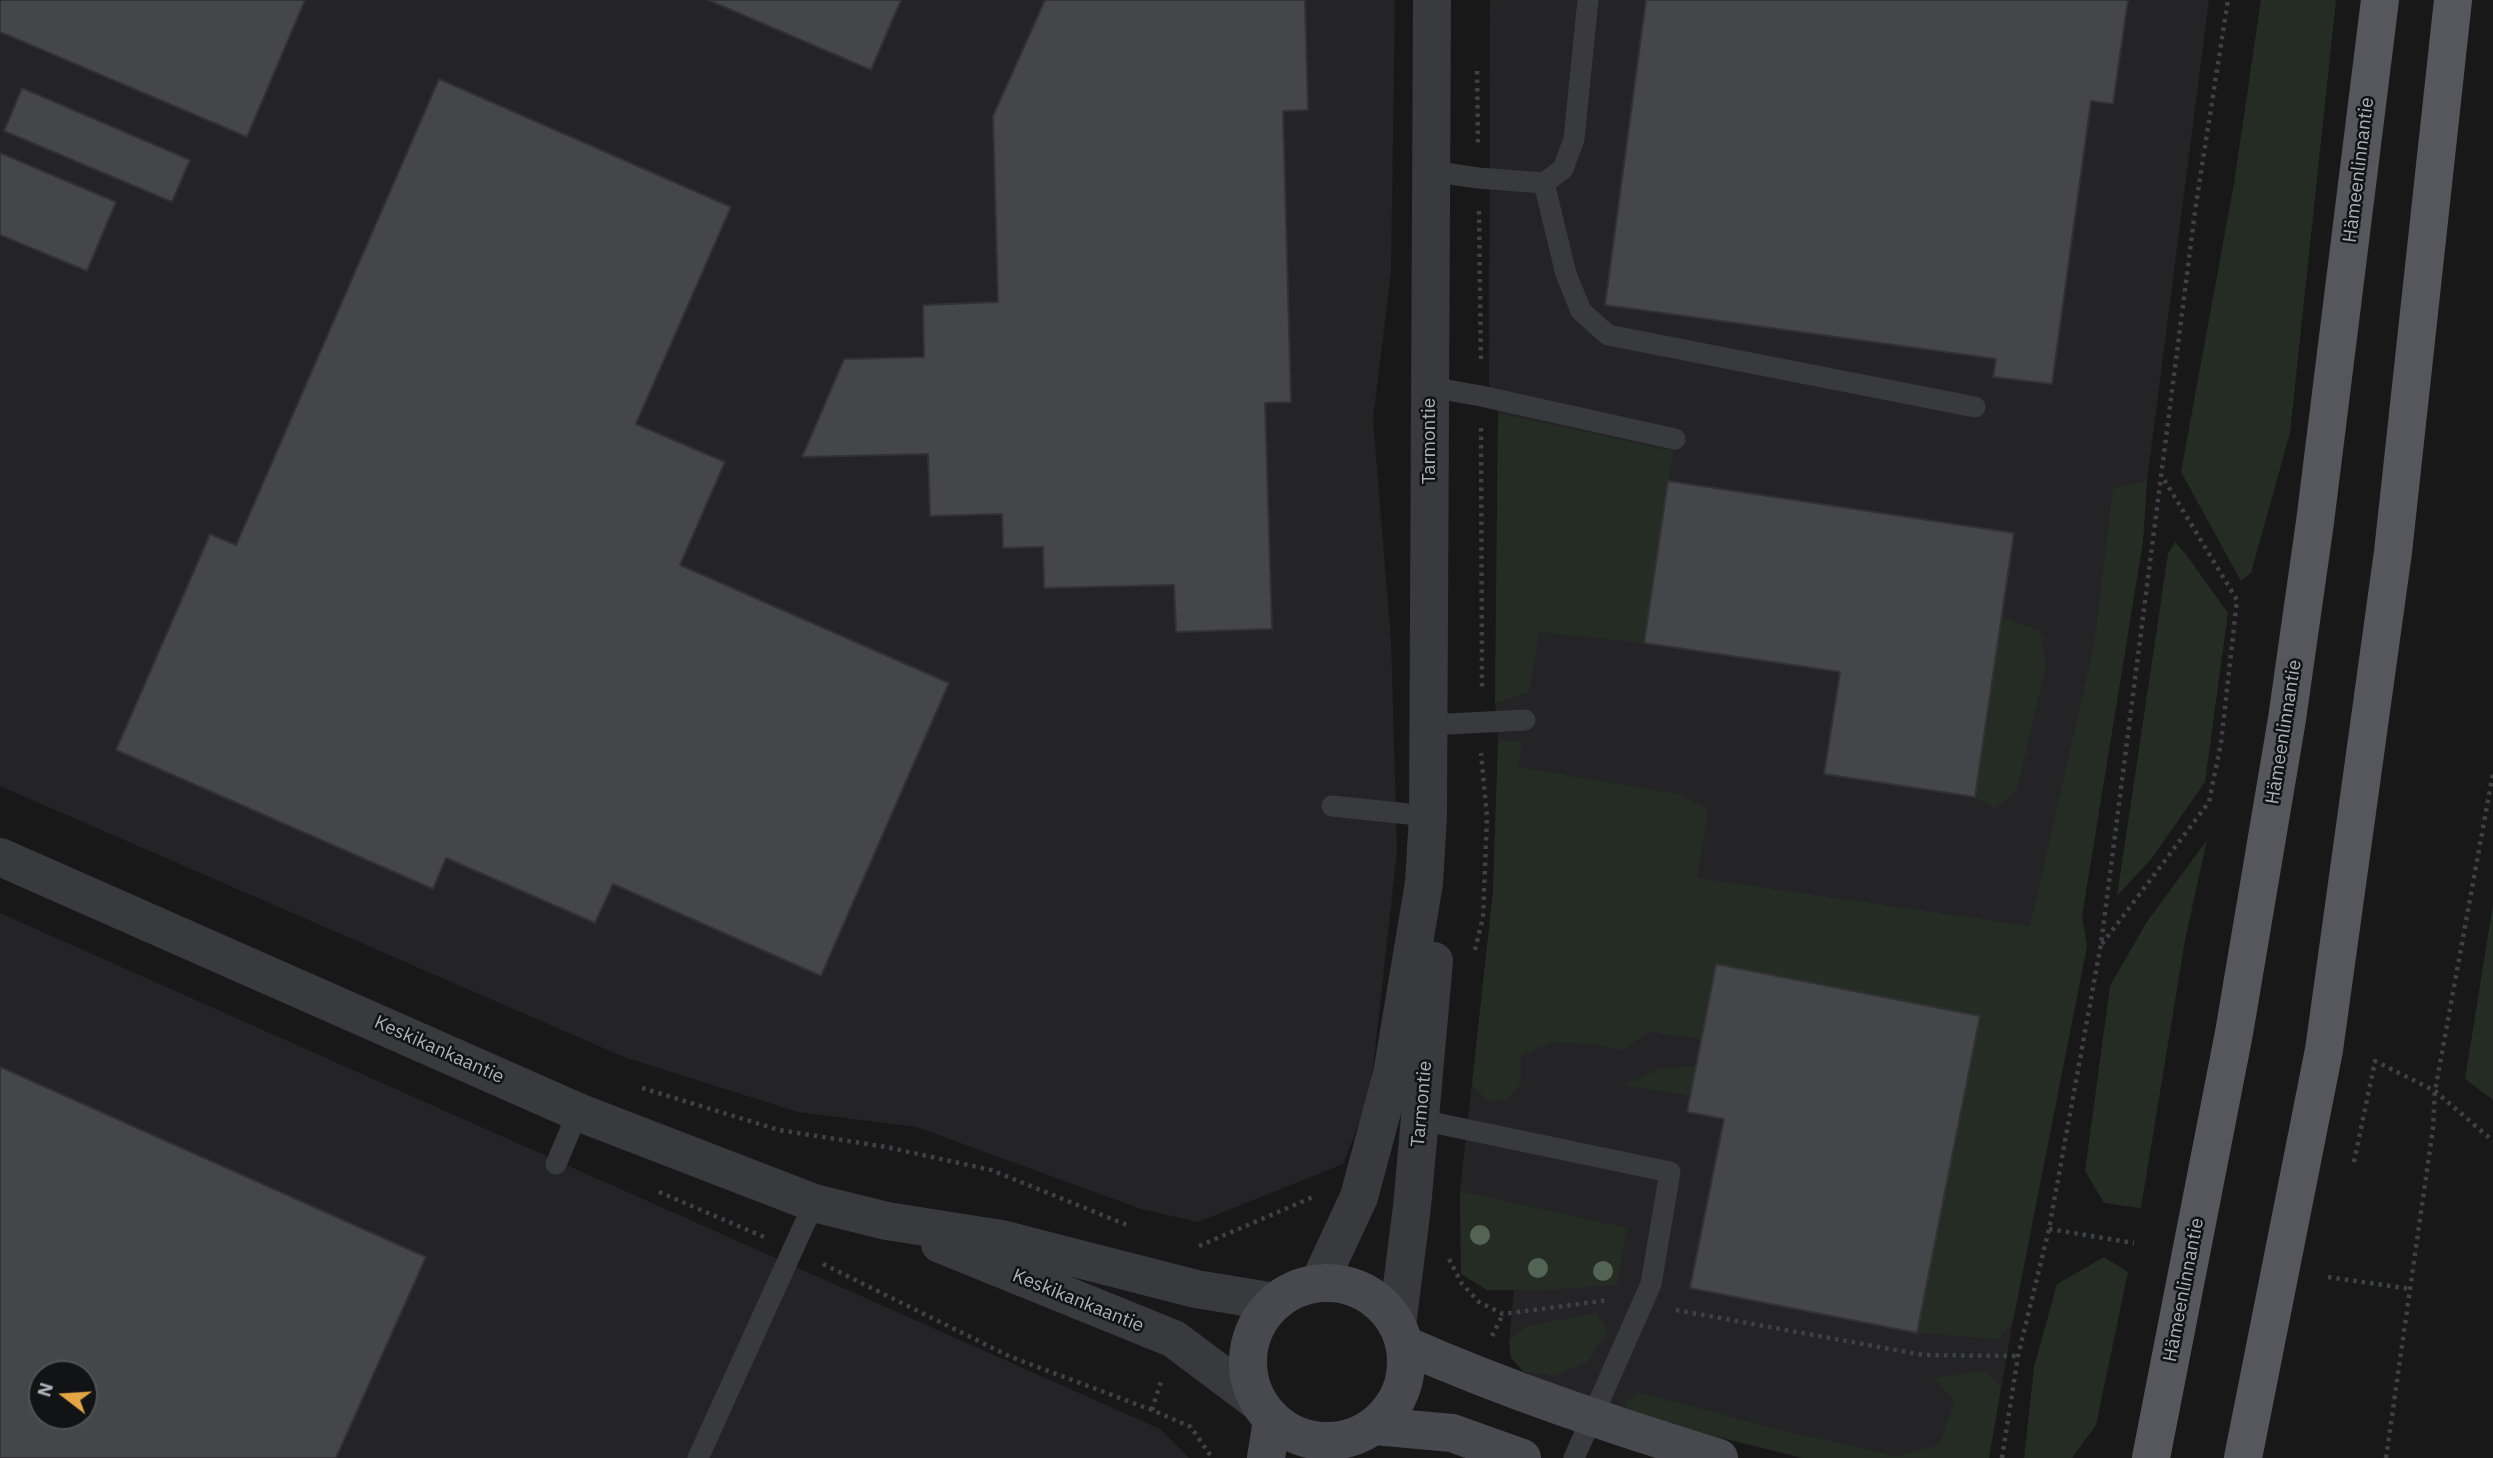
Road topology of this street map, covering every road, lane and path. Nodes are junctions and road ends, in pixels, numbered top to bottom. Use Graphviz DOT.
graph roads {
  1 [pos="1432,0"];
  2 [pos="1588,0"];
  3 [pos="2228,0"];
  4 [pos="2380,0"];
  5 [pos="2453,0"];
  6 [pos="1477,68"];
  7 [pos="1431,171"];
  8 [pos="1478,178"];
  9 [pos="1544,183"];
  10 [pos="1430,387"];
  11 [pos="1481,396"];
  12 [pos="1975,407"];
  13 [pos="1675,439"];
  14 [pos="2162,476"];
  15 [pos="1525,720"];
  16 [pos="1482,722"];
  17 [pos="1429,725"];
  18 [pos="2493,776"];
  19 [pos="1332,806"];
  20 [pos="1428,816"];
  21 [pos="0,857"];
  22 [pos="1424,883"];
  23 [pos="2101,944"];
  24 [pos="1474,954"];
  25 [pos="633,1086"];
  26 [pos="2435,1091"];
  27 [pos="579,1112"];
  28 [pos="1420,1120"];
  29 [pos="2493,1141"];
  30 [pos="2354,1162"];
  31 [pos="556,1164"];
  32 [pos="1359,1197"];
  33 [pos="814,1203"];
  34 [pos="887,1221"];
  35 [pos="1129,1226"];
  36 [pos="2049,1229"];
  37 [pos="1187,1243"];
  38 [pos="2134,1243"];
  39 [pos="1448,1254"];
  40 [pos="2328,1277"];
  41 [pos="1319,1283"];
  42 [pos="2411,1289"];
  43 [pos="1275,1302"];
  44 [pos="1642,1304"];
  45 [pos="1401,1335"];
  46 [pos="2018,1356"];
  47 [pos="1265,1411"];
  48 [pos="1592,1418"];
  49 [pos="1375,1426"];
  50 [pos="1333,1450"];
  51 [pos="698,1458"];
  52 [pos="1266,1458"];
  53 [pos="1522,1458"];
  54 [pos="1574,1458"];
  55 [pos="1719,1458"];
  56 [pos="2002,1458"];
  57 [pos="2151,1458"];
  58 [pos="2243,1458"];
  59 [pos="2386,1458"];
  1 -- 7 [label="street, Tarmontie"];
  2 -- 9 [label="lane"];
  3 -- 14 [label="path"];
  4 -- 57 [label="main road, Hämeenlinnantie"];
  5 -- 58 [label="main road"];
  6 -- 8 [label="path"];
  7 -- 8 [label="lane"];
  7 -- 10 [label="street, Tarmontie"];
  8 -- 9 [label="lane"];
  8 -- 11 [label="path"];
  9 -- 12 [label="lane"];
  10 -- 11 [label="lane"];
  10 -- 17 [label="street, Tarmontie"];
  11 -- 13 [label="lane"];
  11 -- 16 [label="path"];
  14 -- 23 [label="path"];
  14 -- 23 [label="path"];
  15 -- 16 [label="lane"];
  16 -- 17 [label="lane"];
  16 -- 24 [label="path"];
  17 -- 20 [label="street, Tarmontie"];
  18 -- 26 [label="path"];
  19 -- 20 [label="lane"];
  20 -- 22 [label="street, Tarmontie"];
  21 -- 27 [label="street, Keskikankaantie"];
  22 -- 28 [label="street, Tarmontie"];
  22 -- 32 [label="street, Tarmontie"];
  23 -- 36 [label="path"];
  25 -- 35 [label="path"];
  26 -- 29 [label="path"];
  26 -- 30 [label="path"];
  26 -- 42 [label="path"];
  27 -- 31 [label="lane"];
  27 -- 33 [label="street, Keskikankaantie"];
  28 -- 44 [label="lane"];
  28 -- 45 [label="street, Tarmontie"];
  32 -- 37 [label="path"];
  32 -- 41 [label="street, Tarmontie"];
  33 -- 34 [label="street, Keskikankaantie"];
  33 -- 51 [label="lane"];
  34 -- 43 [label="street, Keskikankaantie"];
  34 -- 47 [label="street, Keskikankaantie"];
  36 -- 38 [label="path"];
  36 -- 46 [label="path"];
  39 -- 44 [label="path"];
  40 -- 42 [label="path"];
  41 -- 43 [label="main road"];
  41 -- 45 [label="main road"];
  42 -- 59 [label="path"];
  43 -- 47 [label="main road"];
  44 -- 46 [label="path"];
  44 -- 48 [label="lane"];
  45 -- 48 [label="main road"];
  45 -- 49 [label="main road"];
  46 -- 56 [label="path"];
  47 -- 50 [label="main road"];
  47 -- 52 [label="main road"];
  48 -- 54 [label="lane"];
  48 -- 55 [label="main road"];
  49 -- 50 [label="main road"];
  49 -- 53 [label="main road"];
}
